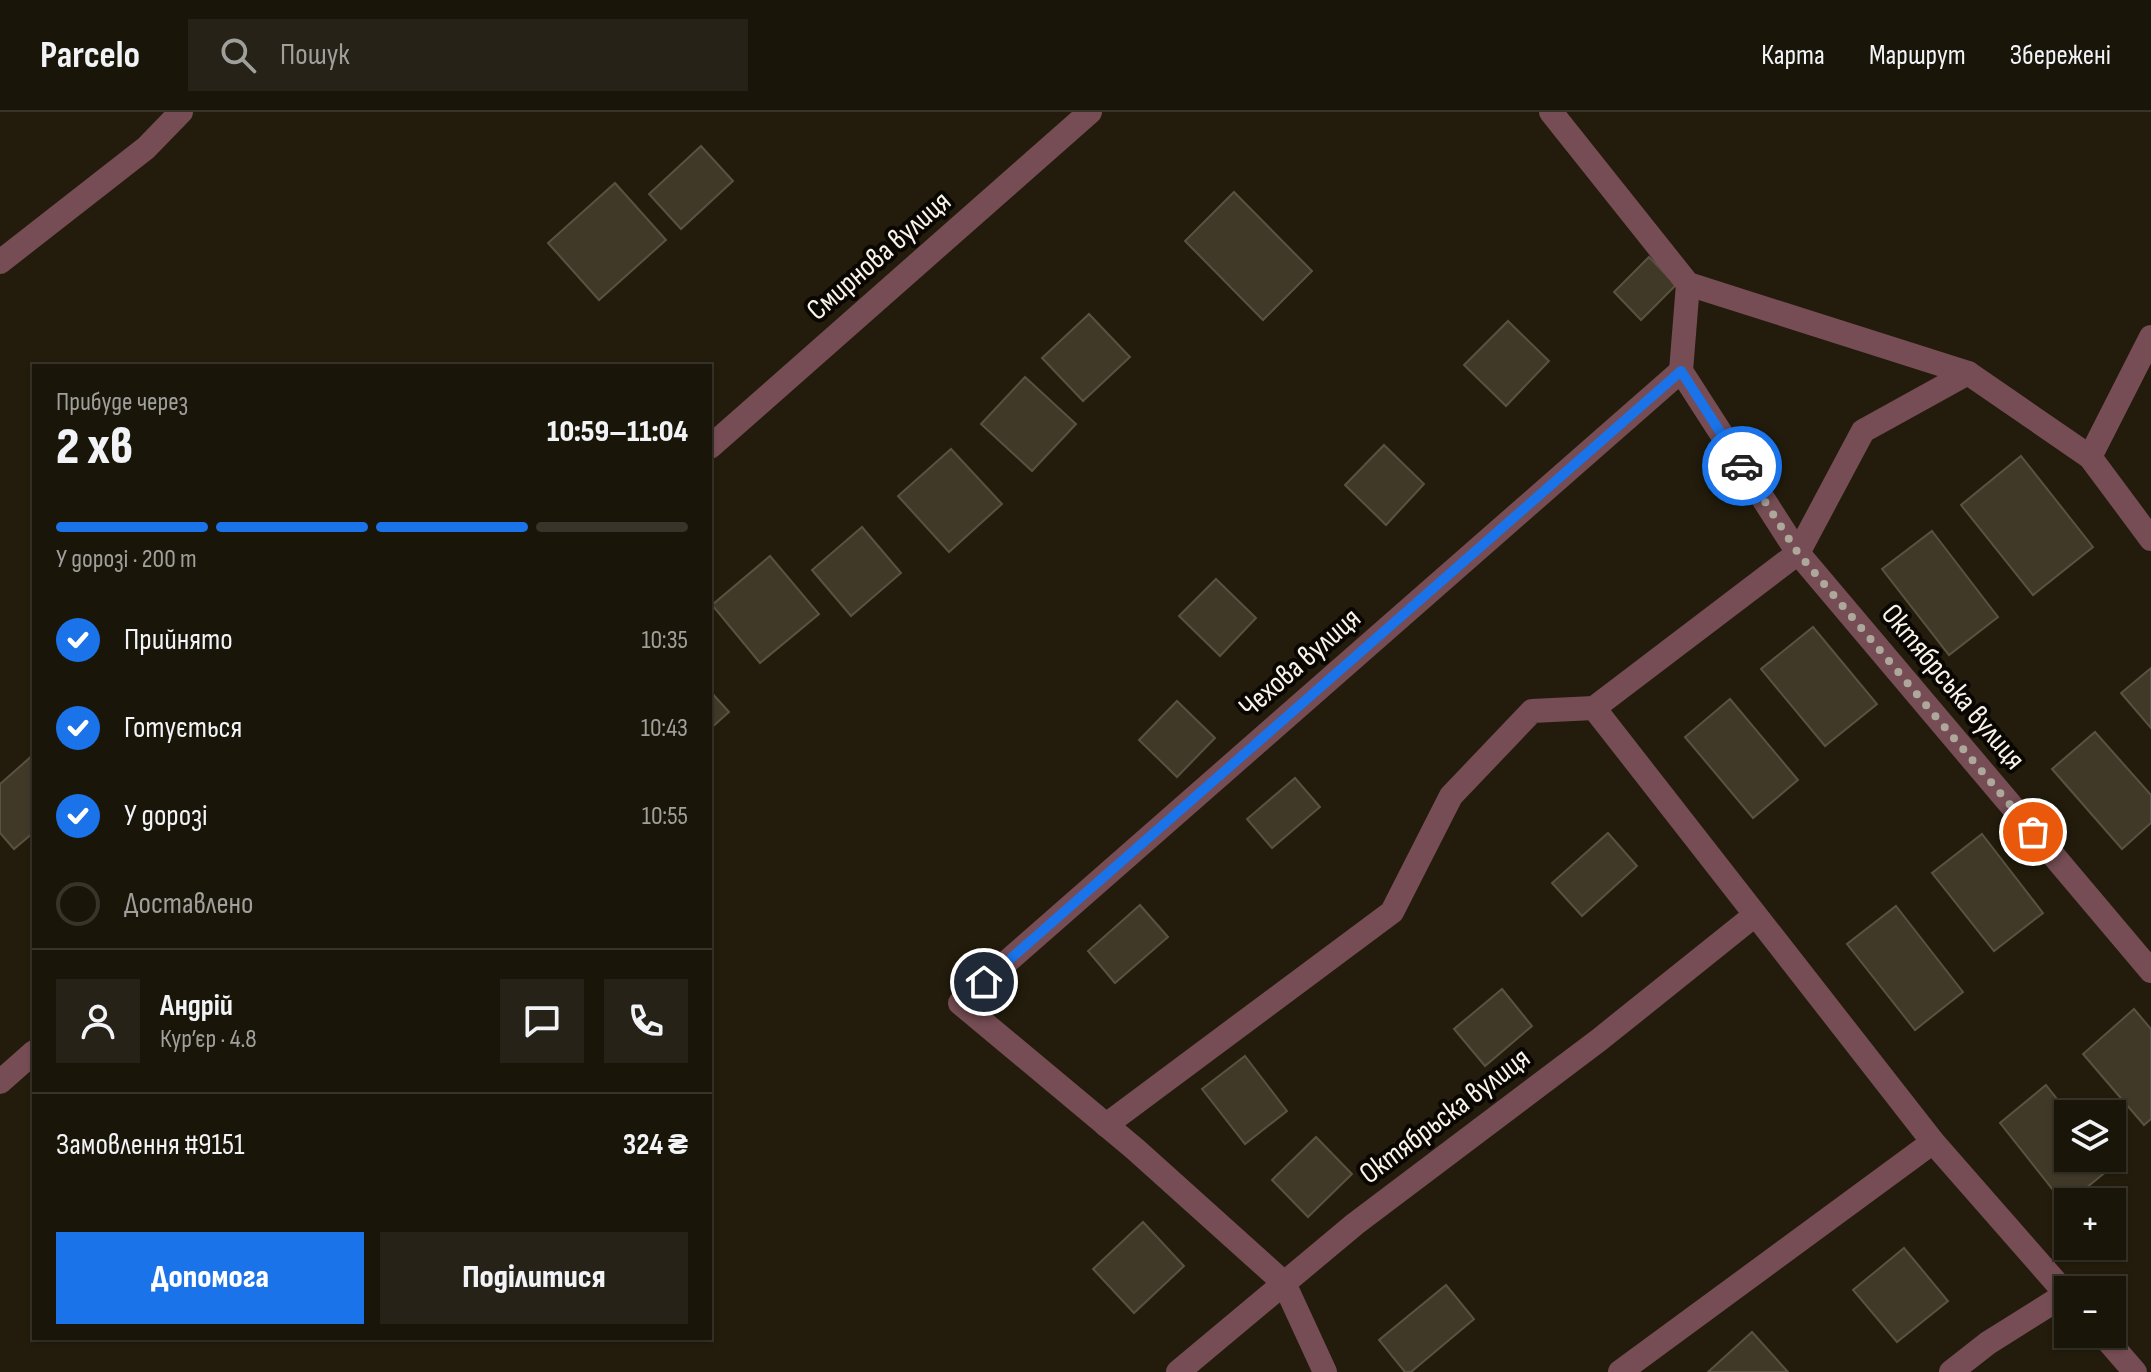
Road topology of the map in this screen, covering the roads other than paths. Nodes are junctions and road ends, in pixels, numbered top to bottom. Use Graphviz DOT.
graph roads {
  1 [pos="181,112"];
  2 [pos="1090,112"];
  3 [pos="1551,112"];
  4 [pos="0,262"];
  5 [pos="1688,284"];
  6 [pos="2151,337"];
  7 [pos="1681,371"];
  8 [pos="1968,373"];
  9 [pos="712,445"];
  10 [pos="2090,457"];
  11 [pos="2151,539"];
  12 [pos="1798,553"];
  13 [pos="1594,708"];
  14 [pos="1755,915"];
  15 [pos="2151,971"];
  16 [pos="32,1054"];
  17 [pos="0,1082"];
  18 [pos="1106,1125"];
  19 [pos="1933,1142"];
  20 [pos="2054,1280"];
  21 [pos="1284,1283"];
  22 [pos="2054,1303"];
  23 [pos="2114,1348"];
  24 [pos="1178,1372"];
  25 [pos="1325,1372"];
  26 [pos="1620,1372"];
  27 [pos="1951,1372"];
  28 [pos="2135,1372"];
  1 -- 4 [label="street"];
  2 -- 9 [label="street, Смирнова вулиця"];
  3 -- 5 [label="street"];
  5 -- 7 [label="street"];
  5 -- 8 [label="street"];
  6 -- 10 [label="street"];
  7 -- 12 [label="street, Октябрська вулиця"];
  7 -- 18 [label="street, Чехова вулиця"];
  8 -- 10 [label="street"];
  8 -- 12 [label="street"];
  10 -- 11 [label="street"];
  12 -- 13 [label="street"];
  12 -- 15 [label="street, Октябрська вулиця"];
  13 -- 14 [label="street"];
  13 -- 18 [label="street"];
  14 -- 19 [label="street"];
  14 -- 21 [label="street, Октябрьска вулиця"];
  16 -- 17 [label="street"];
  18 -- 21 [label="street"];
  19 -- 20 [label="street"];
  19 -- 26 [label="street"];
  21 -- 24 [label="street, Октябрьска вулиця"];
  21 -- 25 [label="street"];
  22 -- 27 [label="street"];
  23 -- 28 [label="street"];
}
